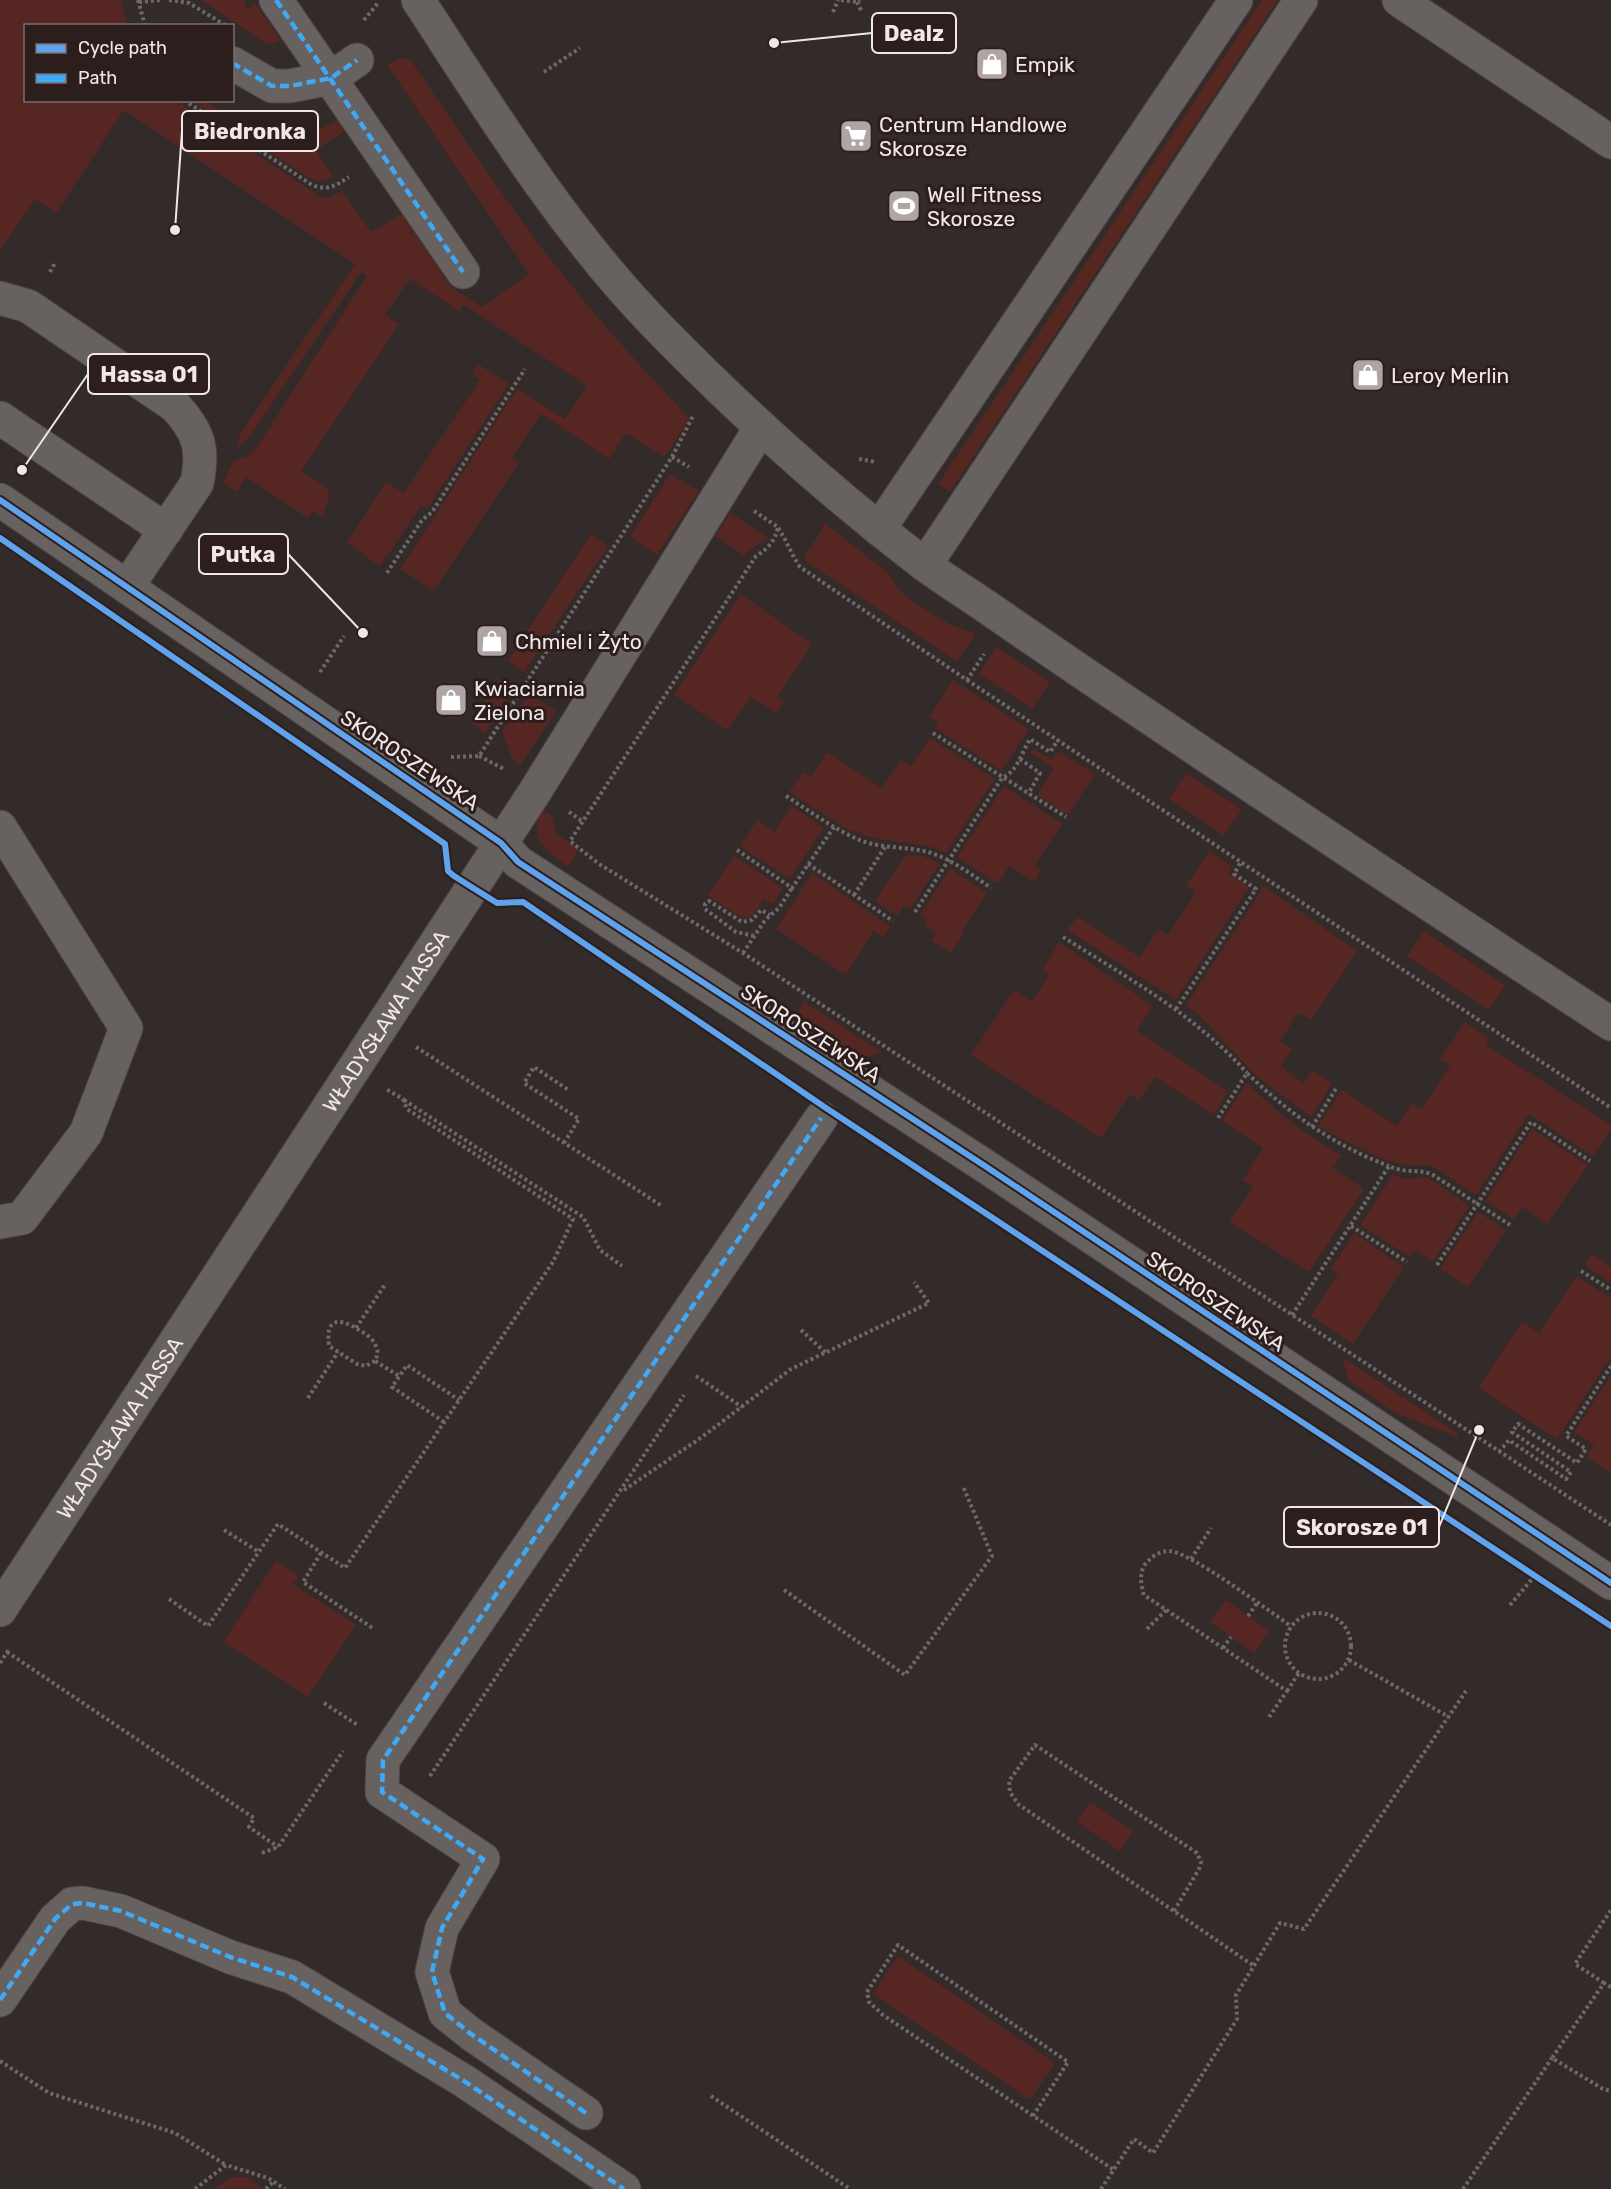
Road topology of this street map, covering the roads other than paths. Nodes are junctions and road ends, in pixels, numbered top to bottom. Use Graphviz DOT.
graph roads {
  1 [pos="276,0"];
  2 [pos="418,0"];
  3 [pos="1236,0"];
  4 [pos="1300,0"];
  5 [pos="1399,0"];
  6 [pos="234,64"];
  7 [pos="344,69"];
  8 [pos="1611,142"];
  9 [pos="463,272"];
  10 [pos="0,298"];
  11 [pos="0,418"];
  12 [pos="761,427"];
  13 [pos="0,500"];
  14 [pos="879,529"];
  15 [pos="166,530"];
  16 [pos="925,565"];
  17 [pos="127,587"];
  18 [pos="0,827"];
  19 [pos="501,843"];
  20 [pos="1611,1024"];
  21 [pos="821,1118"];
  22 [pos="0,1222"];
  23 [pos="1611,1583"];
  24 [pos="0,1610"];
  25 [pos="0,2000"];
  26 [pos="586,2113"];
  27 [pos="624,2189"];
  1 -- 7 [label="street"];
  2 -- 12 [label="street"];
  3 -- 14 [label="street"];
  4 -- 16 [label="street"];
  5 -- 8 [label="street"];
  6 -- 7 [label="street"];
  7 -- 9 [label="street"];
  10 -- 15 [label="street"];
  11 -- 15 [label="street"];
  12 -- 14 [label="street"];
  12 -- 19 [label="street, WŁADYSŁAWA HASSA"];
  13 -- 17 [label="street, SKOROSZEWSKA"];
  14 -- 16 [label="street"];
  15 -- 17 [label="street"];
  16 -- 20 [label="street"];
  17 -- 19 [label="street, SKOROSZEWSKA"];
  18 -- 22 [label="street"];
  19 -- 23 [label="street, SKOROSZEWSKA"];
  19 -- 24 [label="street, WŁADYSŁAWA HASSA"];
  21 -- 26 [label="street"];
  25 -- 27 [label="street"];
}
